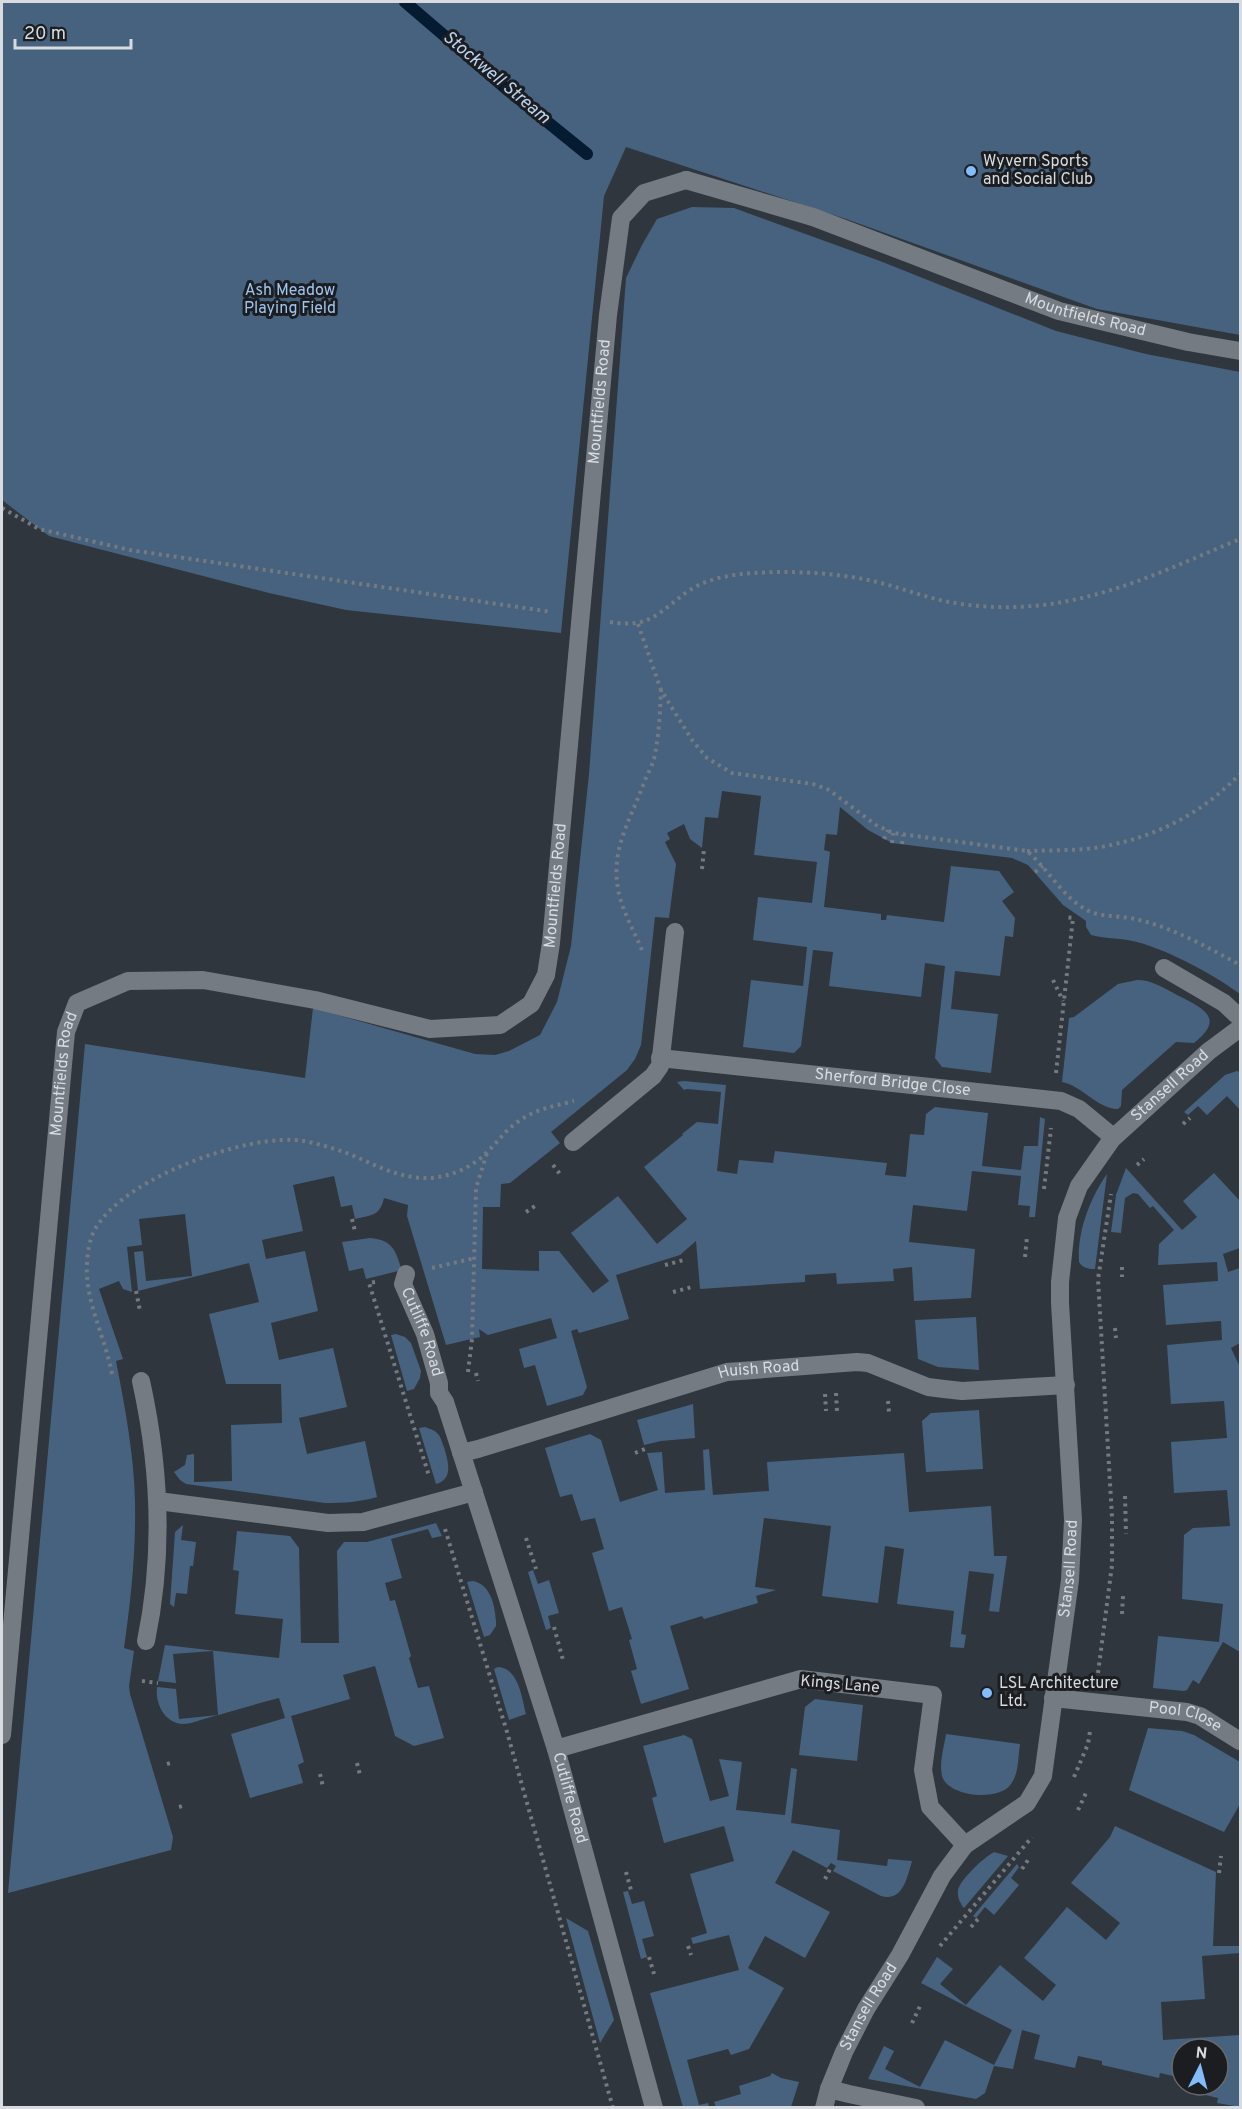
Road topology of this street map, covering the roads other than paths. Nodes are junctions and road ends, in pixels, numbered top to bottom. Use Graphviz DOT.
graph roads {
  1 [pos="1240,351"];
  2 [pos="675,932"];
  3 [pos="1164,968"];
  4 [pos="1240,1018"];
  5 [pos="1240,1028"];
  6 [pos="660,1058"];
  7 [pos="1113,1137"];
  8 [pos="573,1142"];
  9 [pos="406,1274"];
  10 [pos="141,1381"];
  11 [pos="1066,1385"];
  12 [pos="460,1453"];
  13 [pos="474,1492"];
  14 [pos="158,1501"];
  15 [pos="146,1641"];
  16 [pos="1053,1698"];
  17 [pos="2,1735"];
  18 [pos="1240,1741"];
  19 [pos="556,1749"];
  20 [pos="964,1845"];
  21 [pos="829,2088"];
  22 [pos="654,2108"];
  23 [pos="824,2108"];
  24 [pos="916,2108"];
  1 -- 17 [label="street, Mountfields Road"];
  2 -- 6 [label="street"];
  3 -- 4 [label="street"];
  5 -- 7 [label="street, Stansell Road"];
  6 -- 7 [label="street, Sherford Bridge Close"];
  6 -- 8 [label="street"];
  7 -- 11 [label="street, Stansell Road"];
  9 -- 12 [label="street, Cutliffe Road"];
  10 -- 14 [label="street"];
  11 -- 12 [label="street, Huish Road"];
  11 -- 16 [label="street, Stansell Road"];
  12 -- 13 [label="street, Cutliffe Road"];
  13 -- 14 [label="street"];
  13 -- 19 [label="street, Cutliffe Road"];
  14 -- 15 [label="street"];
  16 -- 18 [label="street, Pool Close"];
  16 -- 20 [label="street, Stansell Road"];
  19 -- 20 [label="street, Kings Lane"];
  19 -- 22 [label="street, Cutliffe Road"];
  20 -- 21 [label="street, Stansell Road"];
  21 -- 23 [label="street, Stansell Road"];
  21 -- 24 [label="street"];
}
